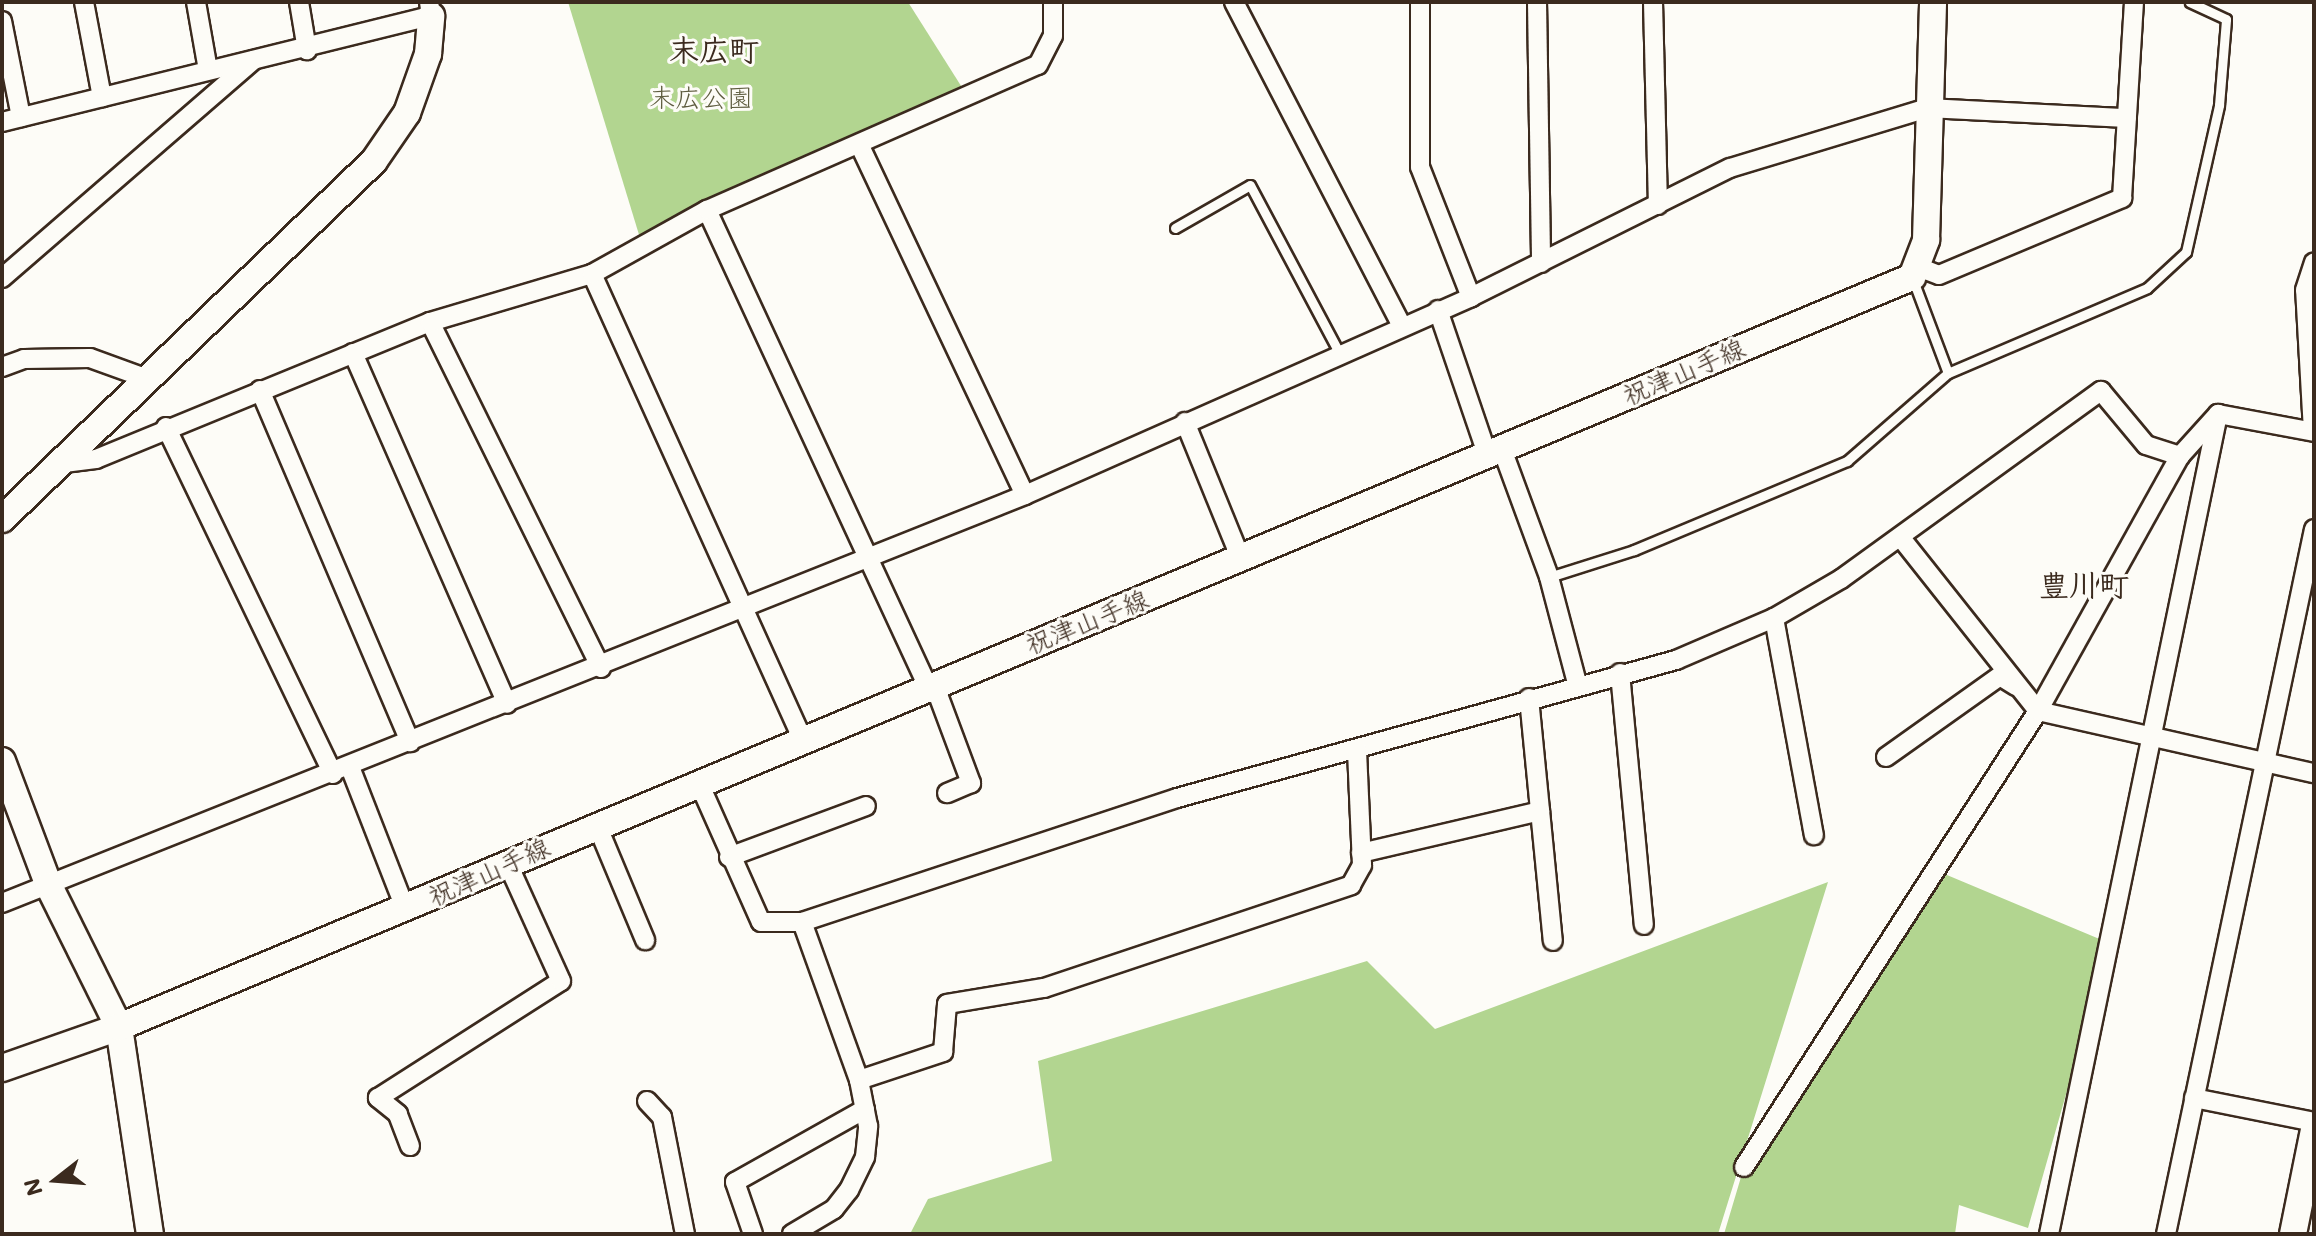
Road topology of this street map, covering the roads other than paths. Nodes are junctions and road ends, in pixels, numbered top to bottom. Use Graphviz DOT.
graph roads {
  1 [pos="84,2"];
  2 [pos="196,2"];
  3 [pos="299,2"];
  4 [pos="1053,2"];
  5 [pos="1234,2"];
  6 [pos="1420,2"];
  7 [pos="1537,2"];
  8 [pos="1653,2"];
  9 [pos="1933,2"];
  10 [pos="2134,2"];
  11 [pos="2190,2"];
  12 [pos="430,9"];
  13 [pos="2,21"];
  14 [pos="307,50"];
  15 [pos="257,58"];
  16 [pos="208,70"];
  17 [pos="102,97"];
  18 [pos="1927,108"];
  19 [pos="21,117"];
  20 [pos="2127,118"];
  21 [pos="2,122"];
  22 [pos="860,146"];
  23 [pos="1658,205"];
  24 [pos="707,210"];
  25 [pos="1175,228"];
  26 [pos="2314,262"];
  27 [pos="1541,263"];
  28 [pos="1915,272"];
  29 [pos="592,274"];
  30 [pos="2,278"];
  31 [pos="1471,297"];
  32 [pos="1438,310"];
  33 [pos="430,322"];
  34 [pos="1402,326"];
  35 [pos="353,353"];
  36 [pos="1340,354"];
  37 [pos="2,367"];
  38 [pos="1948,373"];
  39 [pos="148,379"];
  40 [pos="260,390"];
  41 [pos="2218,414"];
  42 [pos="1185,422"];
  43 [pos="166,427"];
  44 [pos="2313,432"];
  45 [pos="1494,451"];
  46 [pos="2180,456"];
  47 [pos="64,463"];
  48 [pos="1025,495"];
  49 [pos="2,519"];
  50 [pos="2314,529"];
  51 [pos="1901,538"];
  52 [pos="1241,559"];
  53 [pos="871,560"];
  54 [pos="1549,577"];
  55 [pos="746,608"];
  56 [pos="1774,618"];
  57 [pos="601,668"];
  58 [pos="1620,673"];
  59 [pos="1577,683"];
  60 [pos="931,686"];
  61 [pos="2022,689"];
  62 [pos="1529,698"];
  63 [pos="507,704"];
  64 [pos="2038,711"];
  65 [pos="2150,737"];
  66 [pos="802,738"];
  67 [pos="410,742"];
  68 [pos="1357,749"];
  69 [pos="1886,757"];
  70 [pos="2,761"];
  71 [pos="2264,764"];
  72 [pos="341,771"];
  73 [pos="2314,773"];
  74 [pos="699,783"];
  75 [pos="947,793"];
  76 [pos="866,806"];
  77 [pos="1540,811"];
  78 [pos="597,825"];
  79 [pos="1814,835"];
  80 [pos="1361,853"];
  81 [pos="729,857"];
  82 [pos="507,862"];
  83 [pos="49,886"];
  84 [pos="2,903"];
  85 [pos="405,908"];
  86 [pos="802,922"];
  87 [pos="1644,925"];
  88 [pos="645,940"];
  89 [pos="1553,941"];
  90 [pos="119,1027"];
  91 [pos="2,1068"];
  92 [pos="859,1080"];
  93 [pos="2194,1098"];
  94 [pos="647,1101"];
  95 [pos="865,1109"];
  96 [pos="2314,1122"];
  97 [pos="2314,1130"];
  98 [pos="410,1146"];
  99 [pos="1744,1167"];
  100 [pos="150,1234"];
  101 [pos="685,1234"];
  102 [pos="753,1234"];
  103 [pos="792,1234"];
  104 [pos="2049,1234"];
  105 [pos="2166,1234"];
  106 [pos="2293,1234"];
  1 -- 17 [label="street"];
  2 -- 16 [label="street"];
  3 -- 14 [label="street"];
  4 -- 22 [label="street"];
  5 -- 34 [label="street"];
  6 -- 31 [label="street"];
  7 -- 27 [label="street"];
  8 -- 23 [label="street"];
  9 -- 18 [label="street"];
  10 -- 20 [label="street"];
  11 -- 38 [label="lane"];
  12 -- 14 [label="street"];
  12 -- 39 [label="street"];
  13 -- 19 [label="street"];
  14 -- 15 [label="street"];
  15 -- 16 [label="street"];
  15 -- 30 [label="street"];
  16 -- 17 [label="street"];
  17 -- 19 [label="street"];
  18 -- 20 [label="street"];
  18 -- 23 [label="street"];
  18 -- 28 [label="street"];
  19 -- 21 [label="street"];
  20 -- 28 [label="street"];
  22 -- 24 [label="street"];
  22 -- 48 [label="street"];
  23 -- 27 [label="street"];
  24 -- 29 [label="street"];
  24 -- 53 [label="street"];
  25 -- 36 [label="lane"];
  26 -- 44 [label="street"];
  27 -- 31 [label="street"];
  28 -- 38 [label="lane"];
  28 -- 45 [label="street, 祝津山手線"];
  29 -- 33 [label="street"];
  29 -- 55 [label="street"];
  31 -- 32 [label="street"];
  32 -- 34 [label="street"];
  32 -- 45 [label="street"];
  33 -- 35 [label="street"];
  33 -- 57 [label="street"];
  34 -- 36 [label="street"];
  35 -- 40 [label="street"];
  35 -- 63 [label="street"];
  36 -- 42 [label="street"];
  37 -- 39 [label="street"];
  38 -- 54 [label="lane"];
  39 -- 47 [label="street"];
  40 -- 43 [label="street"];
  40 -- 67 [label="street"];
  41 -- 44 [label="street"];
  41 -- 46 [label="street"];
  41 -- 65 [label="street"];
  42 -- 48 [label="street"];
  42 -- 52 [label="street"];
  43 -- 47 [label="street"];
  43 -- 72 [label="street"];
  45 -- 52 [label="street, 祝津山手線"];
  45 -- 54 [label="street"];
  46 -- 51 [label="street"];
  46 -- 64 [label="street"];
  47 -- 49 [label="street"];
  48 -- 53 [label="street"];
  50 -- 71 [label="street"];
  51 -- 56 [label="street"];
  51 -- 61 [label="street"];
  52 -- 60 [label="street, 祝津山手線"];
  53 -- 55 [label="street"];
  53 -- 60 [label="street"];
  54 -- 59 [label="street"];
  55 -- 57 [label="street"];
  55 -- 66 [label="street"];
  56 -- 58 [label="street"];
  56 -- 79 [label="street"];
  57 -- 63 [label="street"];
  58 -- 59 [label="street"];
  58 -- 87 [label="street"];
  59 -- 62 [label="street"];
  60 -- 66 [label="street, 祝津山手線"];
  60 -- 75 [label="street"];
  61 -- 64 [label="street"];
  61 -- 69 [label="street"];
  62 -- 68 [label="street"];
  62 -- 77 [label="street"];
  63 -- 67 [label="street"];
  64 -- 65 [label="street"];
  64 -- 99 [label="street"];
  65 -- 71 [label="street"];
  65 -- 104 [label="street"];
  66 -- 74 [label="street, 祝津山手線"];
  67 -- 72 [label="street"];
  68 -- 80 [label="street"];
  68 -- 86 [label="street"];
  70 -- 83 [label="street"];
  71 -- 73 [label="street"];
  71 -- 93 [label="street"];
  72 -- 83 [label="street"];
  72 -- 85 [label="street"];
  74 -- 78 [label="street, 祝津山手線"];
  74 -- 81 [label="street"];
  76 -- 81 [label="street"];
  77 -- 80 [label="street"];
  77 -- 89 [label="street"];
  78 -- 82 [label="street, 祝津山手線"];
  78 -- 88 [label="street"];
  80 -- 92 [label="street"];
  81 -- 86 [label="street"];
  82 -- 85 [label="street, 祝津山手線"];
  82 -- 98 [label="street"];
  83 -- 84 [label="street"];
  83 -- 90 [label="street"];
  85 -- 90 [label="street, 祝津山手線"];
  86 -- 92 [label="street"];
  90 -- 91 [label="street, 祝津山手線"];
  90 -- 100 [label="street"];
  92 -- 95 [label="street"];
  93 -- 96 [label="street"];
  93 -- 105 [label="street"];
  94 -- 101 [label="street"];
  95 -- 102 [label="street"];
  95 -- 103 [label="street"];
  97 -- 106 [label="street"];
}
